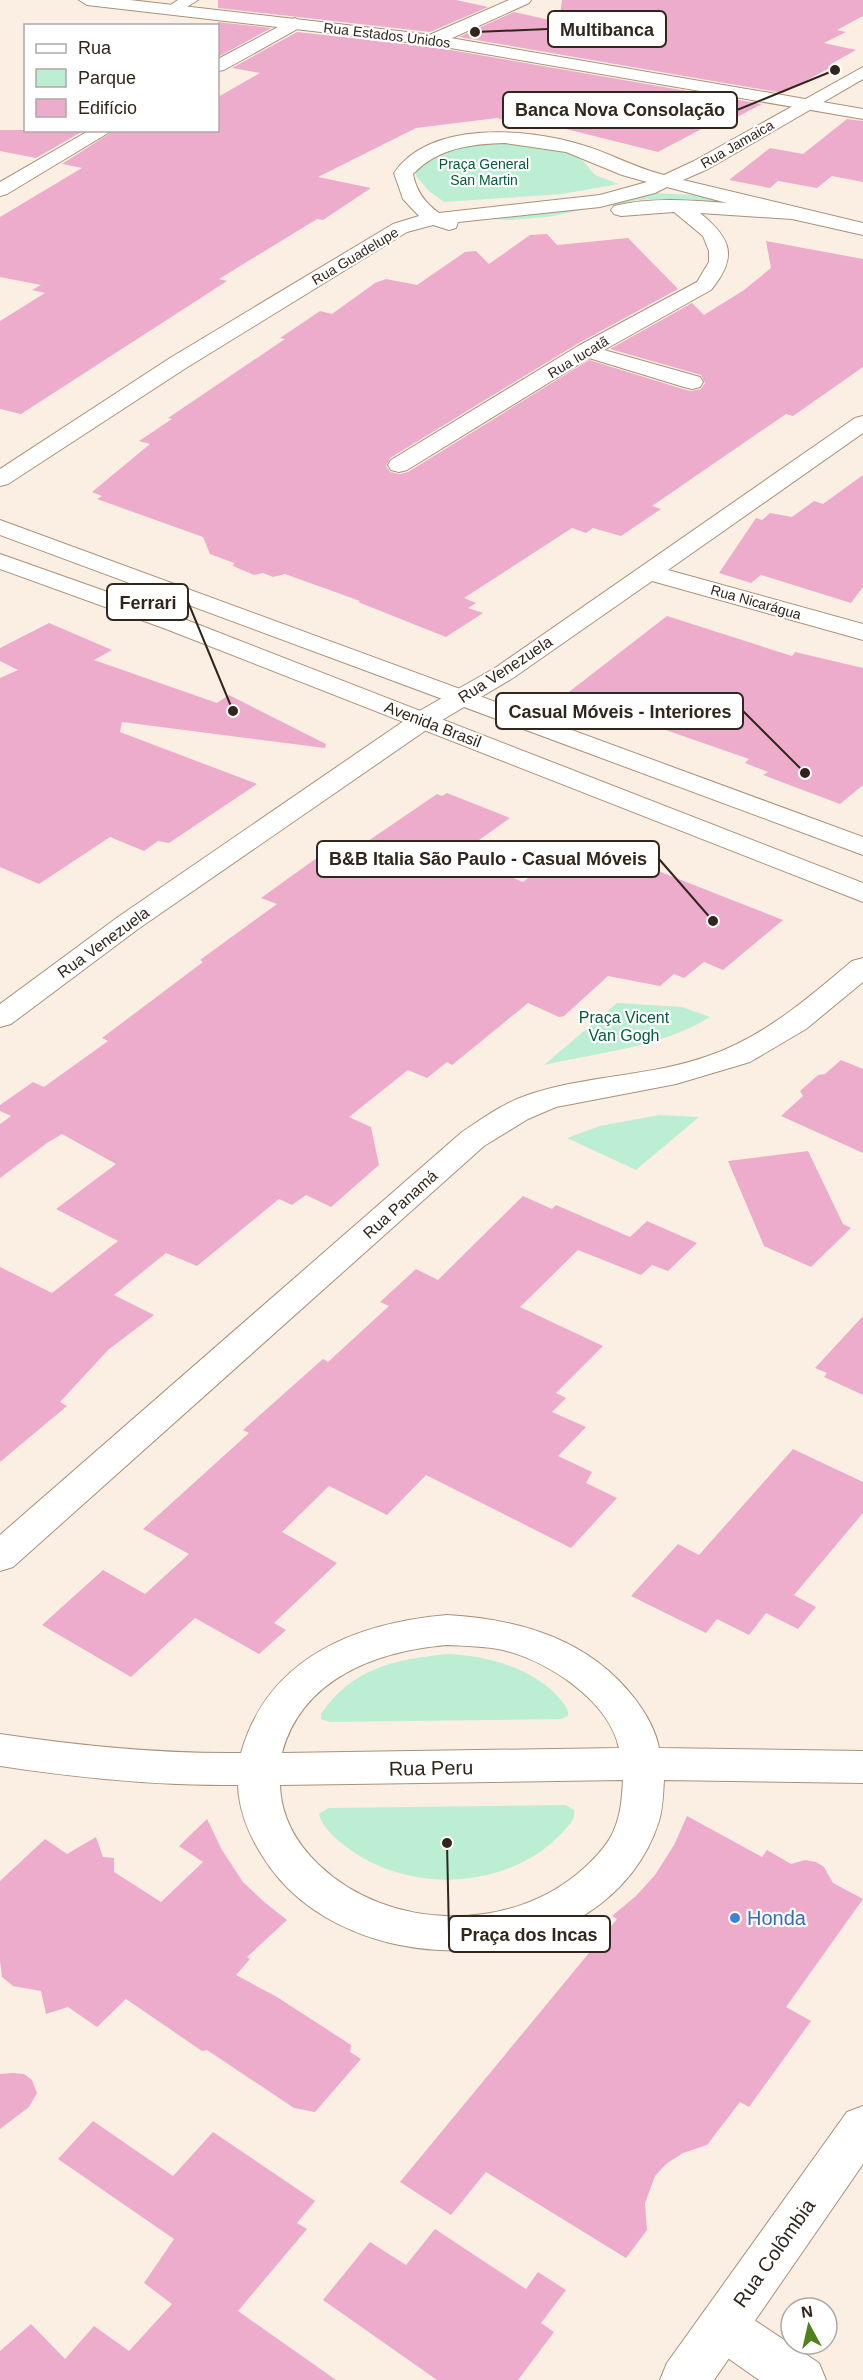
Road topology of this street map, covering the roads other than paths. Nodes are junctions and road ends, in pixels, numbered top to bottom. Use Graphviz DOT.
graph roads {
  1 [pos="87,0"];
  2 [pos="190,0"];
  3 [pos="523,0"];
  4 [pos="171,10"];
  5 [pos="295,23"];
  6 [pos="433,40"];
  7 [pos="219,65"];
  8 [pos="863,72"];
  9 [pos="806,104"];
  10 [pos="863,114"];
  11 [pos="101,132"];
  12 [pos="668,182"];
  13 [pos="0,190"];
  14 [pos="680,207"];
  15 [pos="761,213"];
  16 [pos="790,214"];
  17 [pos="435,219"];
  18 [pos="572,223"];
  19 [pos="513,230"];
  20 [pos="710,230"];
  21 [pos="863,230"];
  22 [pos="586,351"];
  23 [pos="692,382"];
  24 [pos="862,425"];
  25 [pos="399,465"];
  26 [pos="0,479"];
  27 [pos="0,527"];
  28 [pos="0,561"];
  29 [pos="648,572"];
  30 [pos="863,632"];
  31 [pos="460,698"];
  32 [pos="423,720"];
  33 [pos="863,847"];
  34 [pos="863,893"];
  35 [pos="863,967"];
  36 [pos="0,1018"];
  37 [pos="0,1557"];
  38 [pos="0,1750"];
  39 [pos="644,1764"];
  40 [pos="863,1767"];
  41 [pos="257,1770"];
  42 [pos="863,2126"];
  43 [pos="722,2326"];
  44 [pos="685,2380"];
  45 [pos="801,2380"];
  1 -- 4 [label="street, Rua Estados Unidos"];
  2 -- 4 [label="street"];
  3 -- 6 [label="street"];
  4 -- 5 [label="street, Rua Estados Unidos"];
  5 -- 6 [label="street, Rua Estados Unidos"];
  5 -- 7 [label="street"];
  6 -- 9 [label="street, Rua Estados Unidos"];
  8 -- 9 [label="street, Rua Jamaica"];
  9 -- 10 [label="street, Rua Estados Unidos"];
  9 -- 12 [label="street, Rua Jamaica"];
  11 -- 13 [label="street"];
  12 -- 16 [label="street"];
  12 -- 17 [label="street, Rua Guadelupe"];
  12 -- 17 [label="street"];
  14 -- 15 [label="street"];
  14 -- 18 [label="street"];
  14 -- 20 [label="street"];
  15 -- 16 [label="street"];
  15 -- 20 [label="street"];
  16 -- 21 [label="street"];
  17 -- 19 [label="street"];
  17 -- 26 [label="street, Rua Guadelupe"];
  20 -- 22 [label="street, Rua Iucatã"];
  22 -- 23 [label="street"];
  22 -- 25 [label="street, Rua Iucatã"];
  24 -- 29 [label="street, Rua Venezuela"];
  27 -- 31 [label="street, Avenida Brasil"];
  28 -- 32 [label="street, Avenida Brasil"];
  29 -- 30 [label="street, Rua Nicarágua"];
  29 -- 31 [label="street, Rua Venezuela"];
  31 -- 32 [label="street, Rua Venezuela"];
  31 -- 33 [label="street, Avenida Brasil"];
  32 -- 34 [label="street, Avenida Brasil"];
  32 -- 36 [label="street, Rua Venezuela"];
  35 -- 37 [label="street, Rua Panamá"];
  38 -- 41 [label="street, Rua Peru"];
  39 -- 40 [label="street, Rua Peru"];
  39 -- 41 [label="street, Rua Peru"];
  39 -- 41 [label="street"];
  39 -- 41 [label="street"];
  42 -- 43 [label="street, Rua Colômbia"];
  43 -- 44 [label="street, Rua Colômbia"];
  43 -- 45 [label="street"];
}
